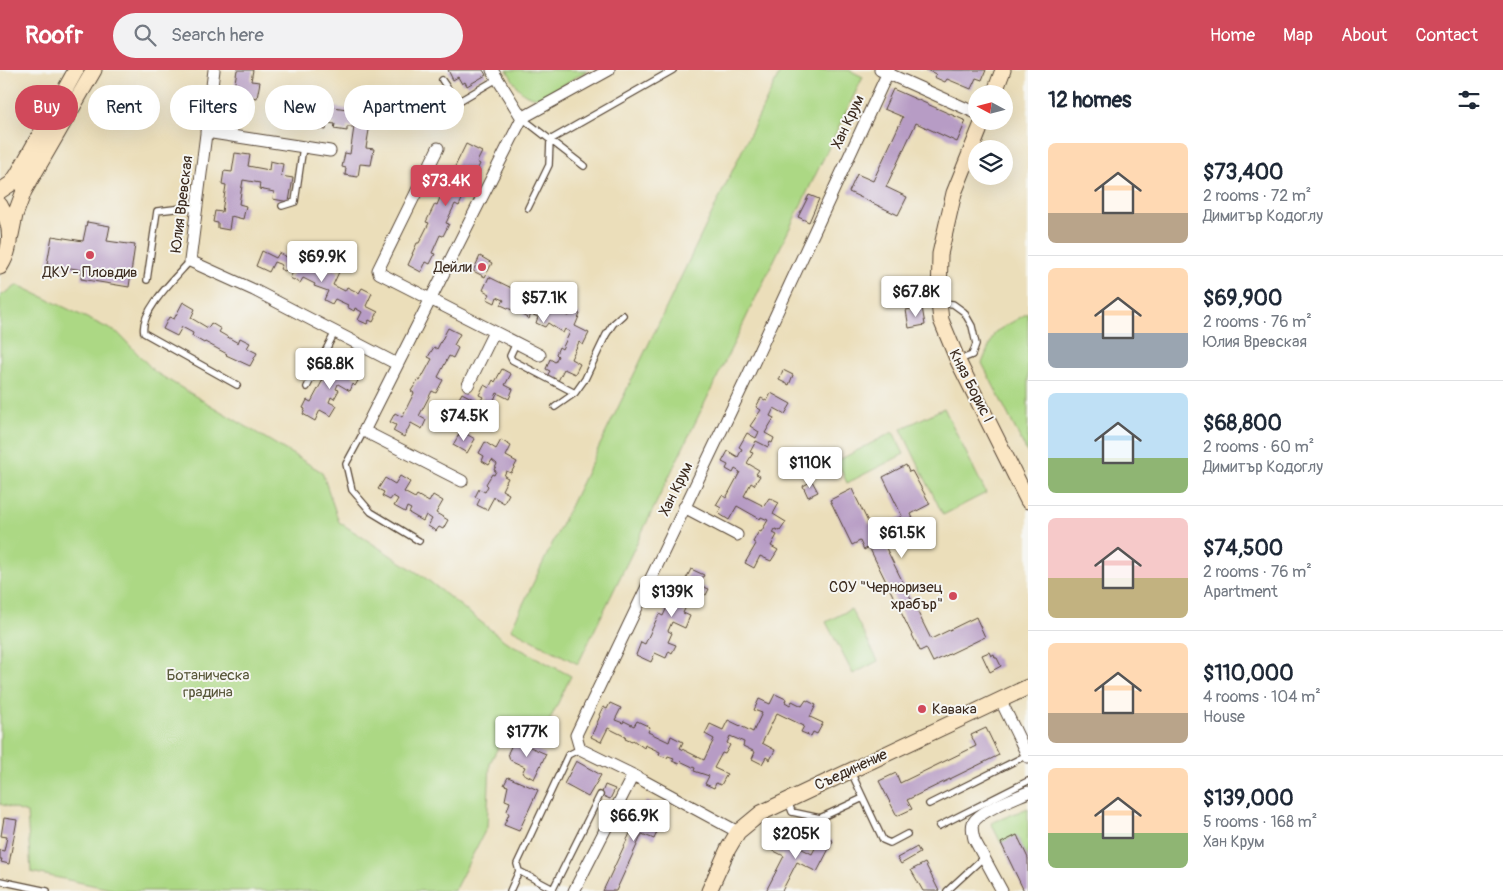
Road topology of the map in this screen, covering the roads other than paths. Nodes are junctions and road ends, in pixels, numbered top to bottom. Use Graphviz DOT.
graph roads {
  1 [pos="76,70"];
  2 [pos="94,70"];
  3 [pos="214,70"];
  4 [pos="609,70"];
  5 [pos="673,70"];
  6 [pos="1003,70"];
  7 [pos="886,71"];
  8 [pos="495,74"];
  9 [pos="442,80"];
  10 [pos="997,85"];
  11 [pos="968,109"];
  12 [pos="522,118"];
  13 [pos="980,130"];
  14 [pos="206,132"];
  15 [pos="550,140"];
  16 [pos="303,147"];
  17 [pos="438,148"];
  18 [pos="330,151"];
  19 [pos="584,166"];
  20 [pos="0,191"];
  21 [pos="0,205"];
  22 [pos="282,206"];
  23 [pos="528,208"];
  24 [pos="196,209"];
  25 [pos="10,235"];
  26 [pos="190,261"];
  27 [pos="0,267"];
  28 [pos="146,280"];
  29 [pos="430,299"];
  30 [pos="939,303"];
  31 [pos="623,315"];
  32 [pos="336,332"];
  33 [pos="494,332"];
  34 [pos="516,343"];
  35 [pos="540,355"];
  36 [pos="958,361"];
  37 [pos="397,364"];
  38 [pos="237,385"];
  39 [pos="468,385"];
  40 [pos="307,387"];
  41 [pos="575,393"];
  42 [pos="555,407"];
  43 [pos="364,431"];
  44 [pos="462,481"];
  45 [pos="1028,501"];
  46 [pos="684,507"];
  47 [pos="737,535"];
  48 [pos="419,541"];
  49 [pos="1028,686"];
  50 [pos="1000,700"];
  51 [pos="580,748"];
  52 [pos="1028,756"];
  53 [pos="850,770"];
  54 [pos="633,775"];
  55 [pos="1028,781"];
  56 [pos="1028,792"];
  57 [pos="600,795"];
  58 [pos="863,798"];
  59 [pos="787,800"];
  60 [pos="929,804"];
  61 [pos="939,826"];
  62 [pos="738,832"];
  63 [pos="907,834"];
  64 [pos="984,857"];
  65 [pos="519,871"];
  66 [pos="0,881"];
  67 [pos="552,890"];
  68 [pos="47,891"];
  69 [pos="510,891"];
  70 [pos="574,891"];
  71 [pos="709,891"];
  72 [pos="947,891"];
  73 [pos="1002,891"];
  1 -- 20 [label="street"];
  2 -- 25 [label="street"];
  3 -- 14 [label="street, Юлия Вревская"];
  4 -- 12 [label="street"];
  5 -- 15 [label="lane"];
  6 -- 10 [label="street"];
  7 -- 11 [label="street"];
  7 -- 46 [label="street, Хан Крум"];
  8 -- 9 [label="lane"];
  8 -- 12 [label="street"];
  12 -- 15 [label="lane"];
  12 -- 29 [label="street"];
  13 -- 30 [label="street, Княз Борис I"];
  14 -- 16 [label="street"];
  14 -- 24 [label="street, Юлия Вревская"];
  15 -- 19 [label="lane"];
  15 -- 23 [label="lane"];
  16 -- 18 [label="street"];
  16 -- 22 [label="lane"];
  17 -- 29 [label="street"];
  21 -- 25 [label="street"];
  24 -- 26 [label="street, Юлия Вревская"];
  24 -- 28 [label="lane"];
  25 -- 27 [label="street"];
  26 -- 32 [label="street, Юлия Вревская"];
  26 -- 38 [label="lane"];
  29 -- 33 [label="street"];
  29 -- 37 [label="street"];
  30 -- 36 [label="street, Княз Борис I"];
  30 -- 36 [label="lane"];
  31 -- 41 [label="lane"];
  32 -- 37 [label="street, Юлия Вревская"];
  32 -- 40 [label="lane"];
  33 -- 34 [label="street"];
  33 -- 39 [label="street"];
  34 -- 35 [label="street"];
  34 -- 41 [label="lane"];
  36 -- 45 [label="street, Княз Борис I"];
  37 -- 43 [label="street"];
  41 -- 42 [label="lane"];
  43 -- 44 [label="street"];
  43 -- 48 [label="lane"];
  46 -- 47 [label="street"];
  46 -- 51 [label="street, Хан Крум"];
  49 -- 50 [label="street, Съединение"];
  50 -- 52 [label="street"];
  50 -- 53 [label="street, Съединение"];
  51 -- 54 [label="street"];
  51 -- 65 [label="lane"];
  52 -- 60 [label="lane"];
  53 -- 58 [label="lane"];
  53 -- 59 [label="street, Съединение"];
  54 -- 62 [label="street"];
  54 -- 70 [label="street"];
  55 -- 61 [label="lane"];
  56 -- 64 [label="street"];
  57 -- 67 [label="lane"];
  58 -- 59 [label="lane"];
  58 -- 63 [label="lane"];
  59 -- 62 [label="street, Съединение"];
  62 -- 71 [label="street, Съединение"];
  64 -- 72 [label="lane"];
  64 -- 73 [label="street"];
  65 -- 67 [label="lane"];
  65 -- 69 [label="lane"];
  66 -- 68 [label="lane"];
}
